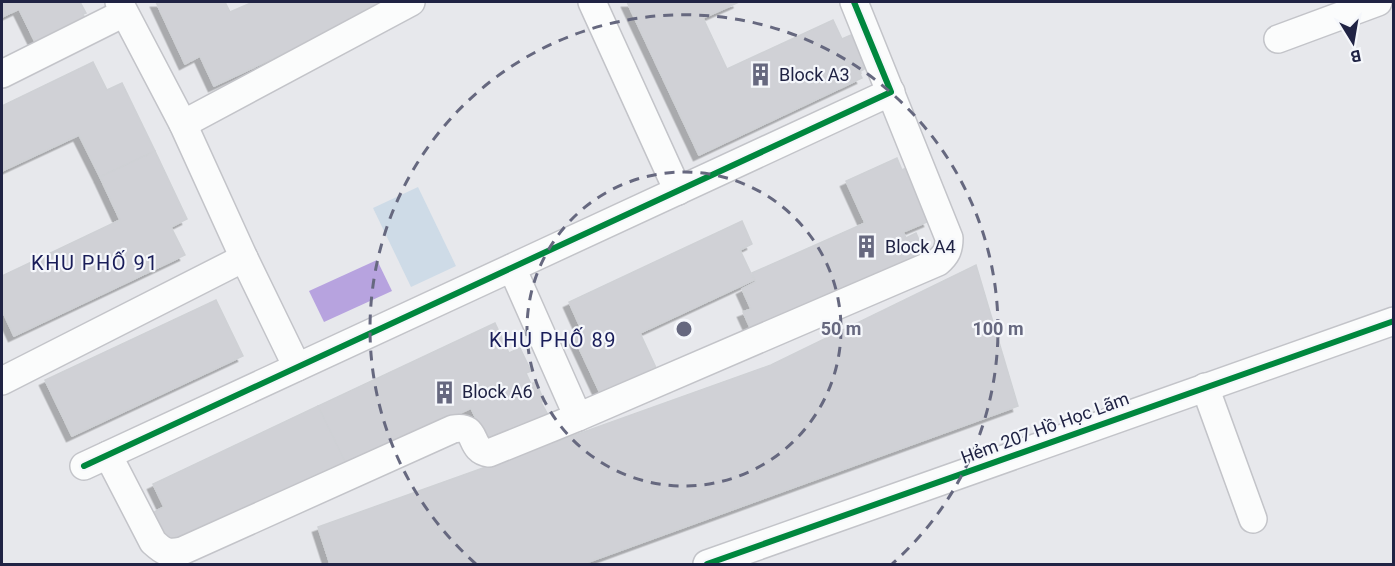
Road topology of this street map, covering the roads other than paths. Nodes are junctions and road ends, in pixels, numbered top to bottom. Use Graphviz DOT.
graph roads {
  1 [pos="408,2"];
  2 [pos="592,2"];
  3 [pos="854,2"];
  4 [pos="1378,2"];
  5 [pos="122,7"];
  6 [pos="1278,39"];
  7 [pos="2,74"];
  8 [pos="891,92"];
  9 [pos="183,124"];
  10 [pos="678,191"];
  11 [pos="244,258"];
  12 [pos="512,268"];
  13 [pos="1394,321"];
  14 [pos="297,367"];
  15 [pos="2,381"];
  16 [pos="1205,387"];
  17 [pos="578,417"];
  18 [pos="1253,519"];
  19 [pos="708,564"];
  1 -- 9 [label="street"];
  2 -- 10 [label="street"];
  3 -- 8 [label="street"];
  4 -- 6 [label="street"];
  5 -- 7 [label="street"];
  5 -- 9 [label="street"];
  8 -- 10 [label="street"];
  8 -- 17 [label="street"];
  9 -- 11 [label="street"];
  10 -- 12 [label="street"];
  11 -- 14 [label="street"];
  11 -- 15 [label="street"];
  12 -- 14 [label="street"];
  12 -- 17 [label="street"];
  13 -- 16 [label="street, Hẻm 207 Hồ Học Lãm"];
  14 -- 17 [label="street"];
  16 -- 18 [label="street"];
  16 -- 19 [label="street, Hẻm 207 Hồ Học Lãm"];
}
